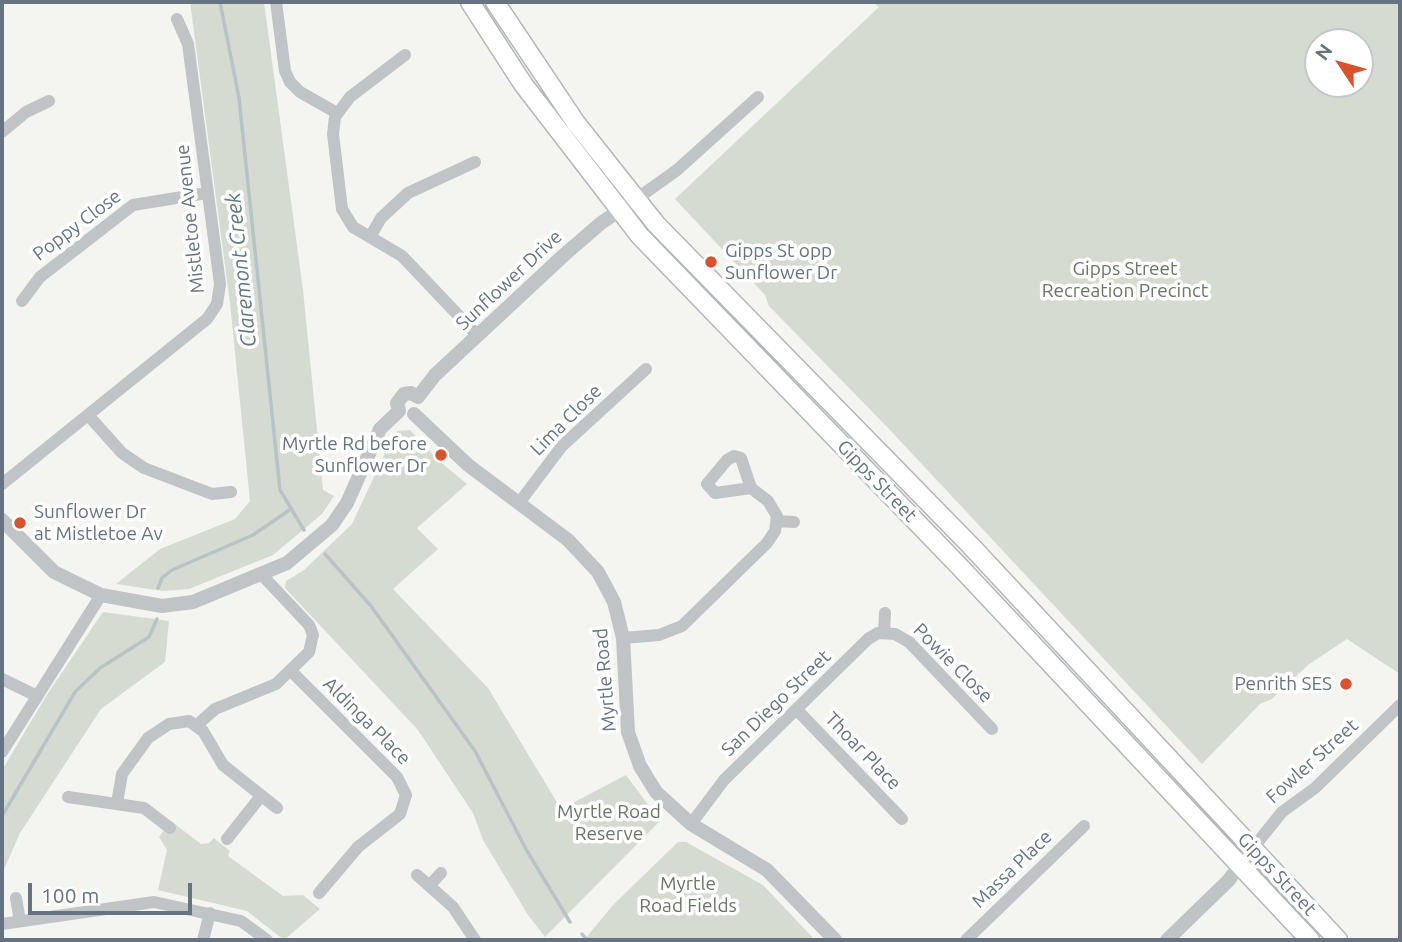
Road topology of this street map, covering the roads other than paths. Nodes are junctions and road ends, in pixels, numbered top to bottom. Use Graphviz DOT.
graph roads {
  1 [pos="276,2"];
  2 [pos="470,2"];
  3 [pos="495,2"];
  4 [pos="177,19"];
  5 [pos="405,55"];
  6 [pos="758,97"];
  7 [pos="48,101"];
  8 [pos="337,113"];
  9 [pos="2,132"];
  10 [pos="475,162"];
  11 [pos="207,193"];
  12 [pos="635,200"];
  13 [pos="619,211"];
  14 [pos="370,237"];
  15 [pos="22,301"];
  16 [pos="477,335"];
  17 [pos="646,369"];
  18 [pos="407,413"];
  19 [pos="88,415"];
  20 [pos="2,484"];
  21 [pos="751,488"];
  22 [pos="231,492"];
  23 [pos="519,503"];
  24 [pos="2,520"];
  25 [pos="778,521"];
  26 [pos="794,522"];
  27 [pos="262,575"];
  28 [pos="101,595"];
  29 [pos="885,613"];
  30 [pos="884,632"];
  31 [pos="623,638"];
  32 [pos="290,671"];
  33 [pos="2,679"];
  34 [pos="37,696"];
  35 [pos="1400,705"];
  36 [pos="797,710"];
  37 [pos="197,725"];
  38 [pos="992,729"];
  39 [pos="2,752"];
  40 [pos="261,796"];
  41 [pos="68,797"];
  42 [pos="117,803"];
  43 [pos="277,808"];
  44 [pos="902,819"];
  45 [pos="691,824"];
  46 [pos="1084,826"];
  47 [pos="170,828"];
  48 [pos="228,839"];
  49 [pos="1253,848"];
  50 [pos="1240,865"];
  51 [pos="442,873"];
  52 [pos="417,875"];
  53 [pos="430,886"];
  54 [pos="319,893"];
  55 [pos="16,898"];
  56 [pos="210,913"];
  57 [pos="20,921"];
  58 [pos="2,924"];
  59 [pos="203,940"];
  60 [pos="267,940"];
  61 [pos="475,940"];
  62 [pos="835,940"];
  63 [pos="966,940"];
  64 [pos="1167,940"];
  65 [pos="1310,940"];
  66 [pos="1338,940"];
  1 -- 8 [label="street"];
  2 -- 13 [label="main road, Gipps Street"];
  3 -- 12 [label="main road, Gipps Street"];
  4 -- 11 [label="street, Mistletoe Avenue"];
  5 -- 8 [label="street"];
  6 -- 12 [label="street"];
  7 -- 9 [label="street"];
  8 -- 14 [label="street"];
  10 -- 14 [label="street"];
  11 -- 15 [label="street, Poppy Close"];
  11 -- 19 [label="street, Mistletoe Avenue"];
  12 -- 13 [label="street, Sunflower Drive"];
  12 -- 49 [label="main road, Gipps Street"];
  13 -- 16 [label="street, Sunflower Drive"];
  13 -- 50 [label="main road, Gipps Street"];
  14 -- 16 [label="street"];
  16 -- 18 [label="street, Sunflower Drive"];
  17 -- 23 [label="street, Lima Close"];
  18 -- 23 [label="street, Myrtle Road"];
  18 -- 27 [label="street"];
  19 -- 20 [label="street, Mistletoe Avenue"];
  19 -- 22 [label="street"];
  21 -- 25 [label="street"];
  23 -- 31 [label="street, Myrtle Road"];
  24 -- 28 [label="street"];
  25 -- 26 [label="street"];
  25 -- 31 [label="street"];
  27 -- 28 [label="street"];
  27 -- 32 [label="street"];
  28 -- 34 [label="street"];
  29 -- 30 [label="street"];
  30 -- 36 [label="street, San Diego Street"];
  30 -- 38 [label="street, Powie Close"];
  31 -- 45 [label="street, Myrtle Road"];
  32 -- 37 [label="street"];
  32 -- 54 [label="street, Aldinga Place"];
  33 -- 34 [label="street"];
  34 -- 39 [label="street"];
  35 -- 49 [label="street, Fowler Street"];
  36 -- 44 [label="street, Thoar Place"];
  36 -- 45 [label="street, San Diego Street"];
  37 -- 40 [label="street"];
  37 -- 42 [label="street"];
  40 -- 43 [label="street"];
  40 -- 48 [label="street"];
  41 -- 42 [label="street"];
  42 -- 47 [label="street"];
  45 -- 62 [label="street, Myrtle Road"];
  46 -- 63 [label="street, Massa Place"];
  49 -- 50 [label="street"];
  49 -- 66 [label="main road, Gipps Street"];
  50 -- 64 [label="street"];
  50 -- 65 [label="main road, Gipps Street"];
  51 -- 53 [label="street"];
  52 -- 53 [label="street"];
  53 -- 61 [label="street"];
  55 -- 57 [label="street"];
  56 -- 57 [label="street"];
  56 -- 59 [label="street"];
  56 -- 60 [label="street"];
  57 -- 58 [label="street"];
}
